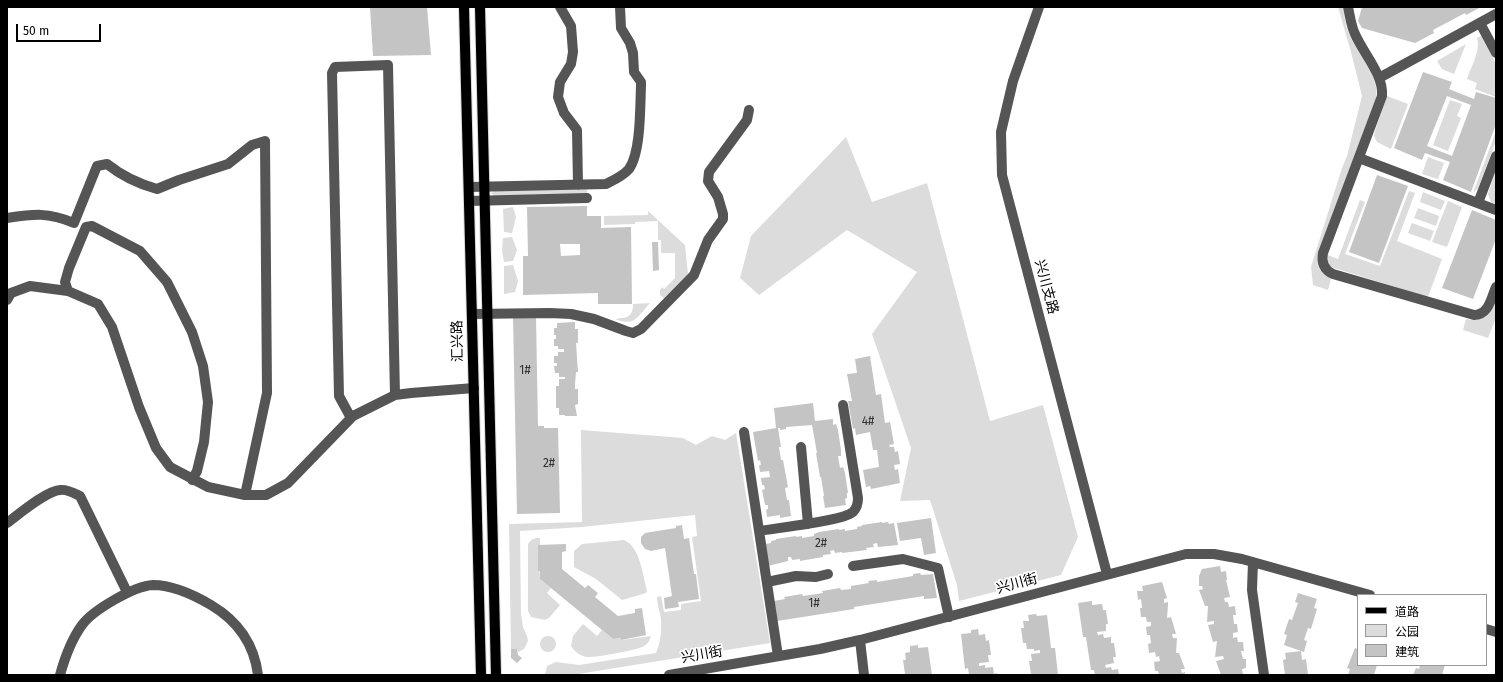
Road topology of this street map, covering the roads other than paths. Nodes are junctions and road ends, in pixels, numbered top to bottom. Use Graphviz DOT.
graph roads {
  1 [pos="464,7"];
  2 [pos="480,7"];
  3 [pos="560,7"];
  4 [pos="620,7"];
  5 [pos="1039,7"];
  6 [pos="1348,7"];
  7 [pos="1496,14"];
  8 [pos="1480,23"];
  9 [pos="1496,53"];
  10 [pos="1379,78"];
  11 [pos="749,110"];
  12 [pos="1496,156"];
  13 [pos="1359,158"];
  14 [pos="578,185"];
  15 [pos="484,186"];
  16 [pos="469,187"];
  17 [pos="587,198"];
  18 [pos="469,201"];
  19 [pos="484,201"];
  20 [pos="1478,203"];
  21 [pos="1496,210"];
  22 [pos="7,218"];
  23 [pos="1496,286"];
  24 [pos="68,291"];
  25 [pos="7,300"];
  26 [pos="472,314"];
  27 [pos="487,314"];
  28 [pos="474,388"];
  29 [pos="394,395"];
  30 [pos="843,405"];
  31 [pos="351,418"];
  32 [pos="744,432"];
  33 [pos="801,447"];
  34 [pos="192,480"];
  35 [pos="245,495"];
  36 [pos="7,523"];
  37 [pos="808,524"];
  38 [pos="759,531"];
  39 [pos="1253,562"];
  40 [pos="853,566"];
  41 [pos="828,574"];
  42 [pos="1108,574"];
  43 [pos="767,582"];
  44 [pos="128,592"];
  45 [pos="1366,594"];
  46 [pos="948,617"];
  47 [pos="860,640"];
  48 [pos="778,656"];
  49 [pos="60,675"];
  50 [pos="258,675"];
  51 [pos="481,675"];
  52 [pos="496,675"];
  53 [pos="669,675"];
  54 [pos="864,675"];
  55 [pos="1264,675"];
  1 -- 16 [label="main road, 汇兴路"];
  2 -- 15 [label="main road"];
  3 -- 14 [label="street"];
  4 -- 14 [label="street"];
  5 -- 42 [label="street, 兴川支路"];
  6 -- 10 [label="street"];
  7 -- 8 [label="street"];
  8 -- 9 [label="street"];
  8 -- 10 [label="street"];
  10 -- 13 [label="street"];
  11 -- 27 [label="street"];
  12 -- 20 [label="street"];
  13 -- 20 [label="street"];
  13 -- 23 [label="street"];
  14 -- 15 [label="street"];
  15 -- 16 [label="street"];
  15 -- 19 [label="main road"];
  16 -- 18 [label="main road, 汇兴路"];
  17 -- 19 [label="street"];
  18 -- 19 [label="street"];
  18 -- 26 [label="main road, 汇兴路"];
  19 -- 27 [label="main road"];
  20 -- 21 [label="street"];
  22 -- 35 [label="street"];
  24 -- 25 [label="street"];
  24 -- 34 [label="street"];
  24 -- 34 [label="street"];
  26 -- 27 [label="street"];
  26 -- 28 [label="main road, 汇兴路"];
  27 -- 52 [label="main road"];
  28 -- 29 [label="street"];
  28 -- 51 [label="main road, 汇兴路"];
  29 -- 31 [label="street"];
  29 -- 31 [label="street"];
  30 -- 37 [label="street"];
  31 -- 35 [label="street"];
  32 -- 38 [label="street"];
  33 -- 37 [label="street"];
  34 -- 35 [label="street"];
  36 -- 44 [label="street"];
  37 -- 38 [label="street"];
  38 -- 43 [label="street"];
  39 -- 42 [label="street, 兴川街"];
  39 -- 45 [label="street, 兴川街"];
  39 -- 55 [label="street"];
  40 -- 46 [label="street"];
  41 -- 43 [label="street"];
  42 -- 46 [label="street, 兴川街"];
  43 -- 48 [label="street"];
  44 -- 49 [label="street"];
  44 -- 50 [label="street"];
  46 -- 47 [label="street, 兴川街"];
  47 -- 48 [label="street, 兴川街"];
  47 -- 54 [label="street"];
  48 -- 53 [label="street, 兴川街"];
}
